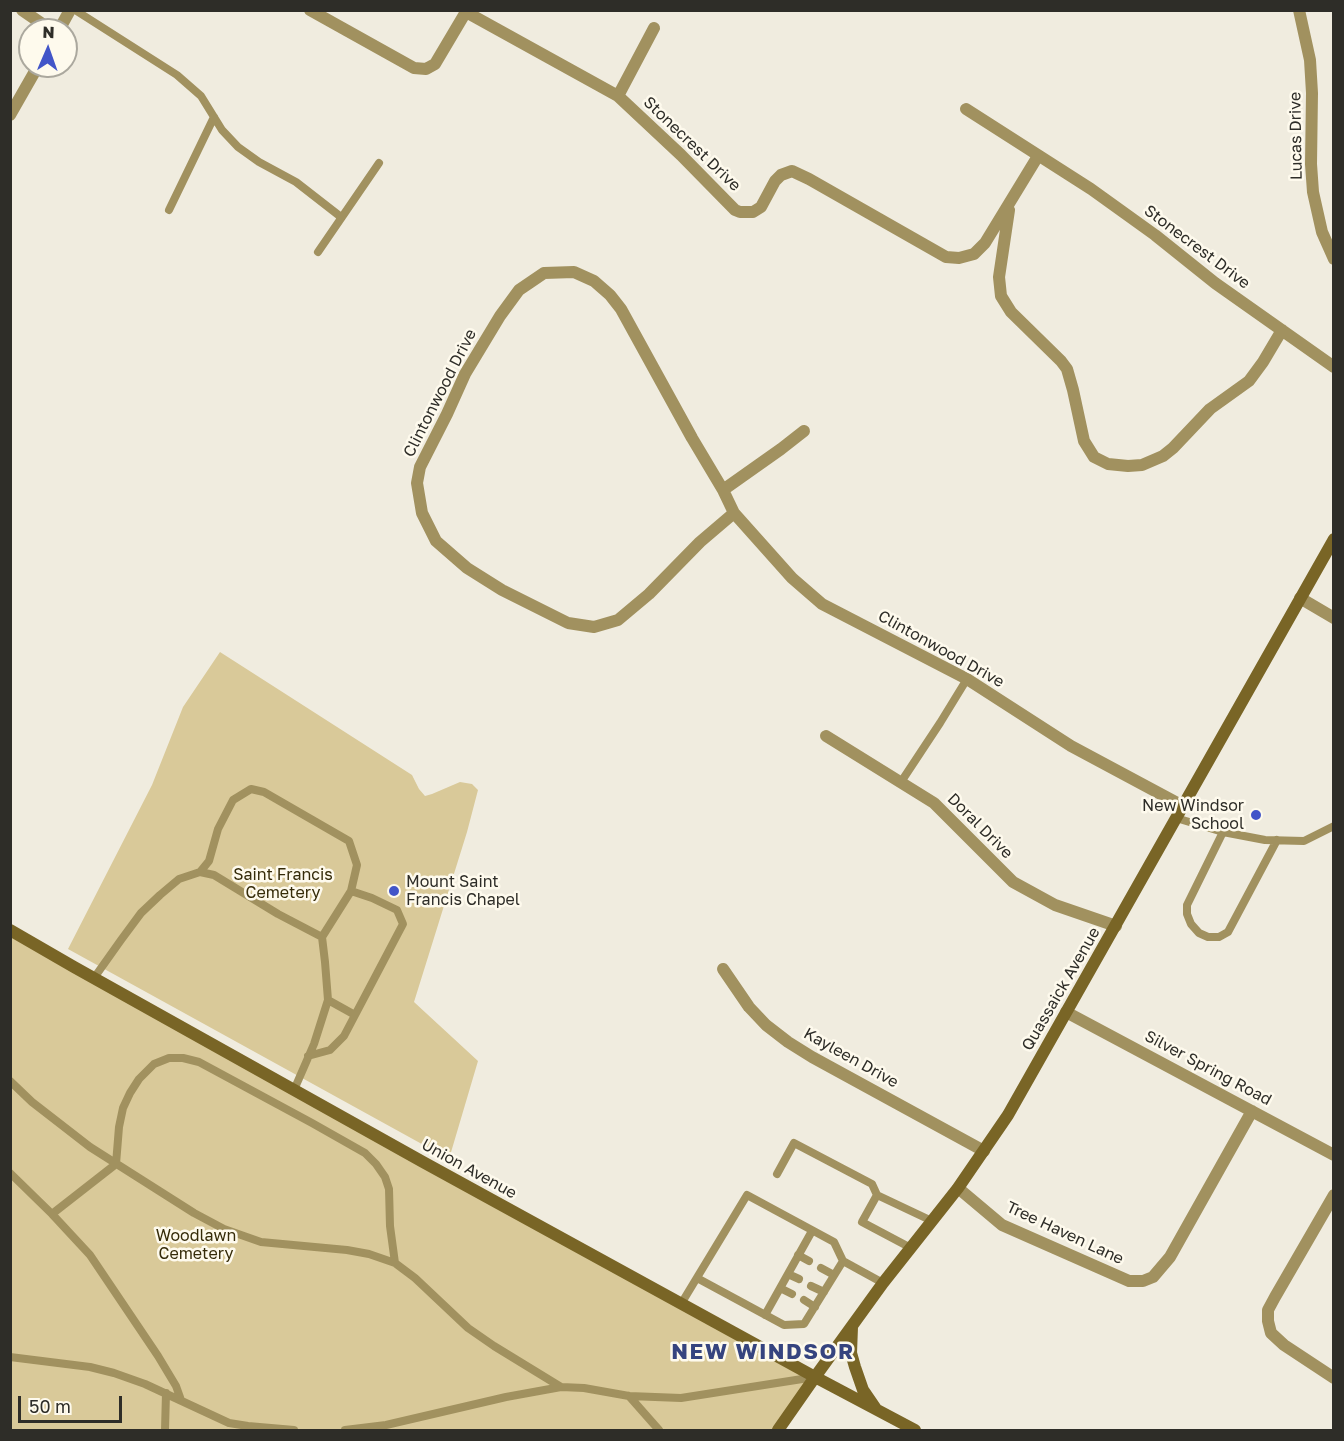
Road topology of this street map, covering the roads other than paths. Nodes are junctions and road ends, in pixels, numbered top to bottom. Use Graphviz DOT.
graph roads {
  1 [pos="73,10"];
  2 [pos="310,10"];
  3 [pos="1299,10"];
  4 [pos="466,11"];
  5 [pos="654,28"];
  6 [pos="32,78"];
  7 [pos="618,96"];
  8 [pos="966,109"];
  9 [pos="10,114"];
  10 [pos="214,117"];
  11 [pos="1038,156"];
  12 [pos="379,163"];
  13 [pos="1010,203"];
  14 [pos="169,210"];
  15 [pos="341,217"];
  16 [pos="318,252"];
  17 [pos="1334,259"];
  18 [pos="1282,330"];
  19 [pos="1334,367"];
  20 [pos="804,432"];
  21 [pos="723,490"];
  22 [pos="734,513"];
  23 [pos="1334,539"];
  24 [pos="1300,598"];
  25 [pos="1334,618"];
  26 [pos="967,679"];
  27 [pos="826,736"];
  28 [pos="901,782"];
  29 [pos="1183,806"];
  30 [pos="1176,818"];
  31 [pos="1334,826"];
  32 [pos="1223,832"];
  33 [pos="1277,840"];
  34 [pos="200,872"];
  35 [pos="351,891"];
  36 [pos="1116,926"];
  37 [pos="10,930"];
  38 [pos="322,937"];
  39 [pos="723,969"];
  40 [pos="94,978"];
  41 [pos="328,1000"];
  42 [pos="1066,1012"];
  43 [pos="355,1015"];
  44 [pos="308,1056"];
  45 [pos="10,1081"];
  46 [pos="294,1090"];
  47 [pos="1252,1111"];
  48 [pos="984,1150"];
  49 [pos="1334,1155"];
  50 [pos="116,1164"];
  51 [pos="10,1173"];
  52 [pos="777,1174"];
  53 [pos="958,1188"];
  54 [pos="877,1194"];
  55 [pos="1334,1195"];
  56 [pos="52,1214"];
  57 [pos="932,1221"];
  58 [pos="812,1231"];
  59 [pos="911,1248"];
  60 [pos="798,1256"];
  61 [pos="809,1261"];
  62 [pos="843,1261"];
  63 [pos="394,1263"];
  64 [pos="821,1268"];
  65 [pos="788,1274"];
  66 [pos="834,1275"];
  67 [pos="697,1278"];
  68 [pos="799,1280"];
  69 [pos="883,1283"];
  70 [pos="812,1286"];
  71 [pos="780,1288"];
  72 [pos="824,1292"];
  73 [pos="792,1294"];
  74 [pos="804,1300"];
  75 [pos="681,1304"];
  76 [pos="815,1306"];
  77 [pos="765,1315"];
  78 [pos="852,1327"];
  79 [pos="10,1357"];
  80 [pos="815,1377"];
  81 [pos="1334,1378"];
  82 [pos="561,1387"];
  83 [pos="166,1393"];
  84 [pos="629,1396"];
  85 [pos="181,1400"];
  86 [pos="876,1410"];
  87 [pos="385,1428"];
  88 [pos="165,1431"];
  89 [pos="294,1431"];
  90 [pos="345,1431"];
  91 [pos="659,1431"];
  92 [pos="778,1431"];
  93 [pos="915,1431"];
  1 -- 10 [label="lane"];
  2 -- 4 [label="street"];
  3 -- 17 [label="street, Lucas Drive"];
  4 -- 7 [label="street, Stonecrest Drive"];
  5 -- 7 [label="street"];
  6 -- 9 [label="street"];
  7 -- 13 [label="street, Stonecrest Drive"];
  8 -- 11 [label="street, Stonecrest Drive"];
  10 -- 14 [label="lane"];
  10 -- 15 [label="lane"];
  11 -- 13 [label="street, Stonecrest Drive"];
  11 -- 18 [label="street, Stonecrest Drive"];
  12 -- 15 [label="lane"];
  13 -- 18 [label="street"];
  15 -- 16 [label="lane"];
  18 -- 19 [label="street, Stonecrest Drive"];
  20 -- 21 [label="street"];
  21 -- 22 [label="street, Clintonwood Drive"];
  21 -- 22 [label="street, Clintonwood Drive"];
  22 -- 26 [label="street, Clintonwood Drive"];
  23 -- 24 [label="main road, Quassaick Avenue"];
  24 -- 25 [label="street"];
  24 -- 29 [label="main road, Quassaick Avenue"];
  26 -- 28 [label="lane"];
  26 -- 29 [label="street, Clintonwood Drive"];
  27 -- 28 [label="street, Doral Drive"];
  28 -- 36 [label="street, Doral Drive"];
  29 -- 30 [label="main road, Quassaick Avenue"];
  30 -- 32 [label="lane"];
  30 -- 36 [label="main road, Quassaick Avenue"];
  31 -- 33 [label="lane"];
  32 -- 33 [label="lane"];
  32 -- 33 [label="lane"];
  34 -- 35 [label="lane"];
  34 -- 38 [label="lane"];
  34 -- 40 [label="lane"];
  35 -- 38 [label="lane"];
  35 -- 43 [label="lane"];
  36 -- 42 [label="main road, Quassaick Avenue"];
  37 -- 40 [label="main road, Union Avenue"];
  38 -- 41 [label="lane"];
  39 -- 48 [label="street, Kayleen Drive"];
  40 -- 46 [label="main road, Union Avenue"];
  41 -- 43 [label="lane"];
  41 -- 44 [label="lane"];
  42 -- 47 [label="street, Silver Spring Road"];
  42 -- 48 [label="main road, Quassaick Avenue"];
  43 -- 44 [label="lane"];
  44 -- 46 [label="lane"];
  45 -- 50 [label="lane"];
  46 -- 75 [label="main road, Union Avenue"];
  47 -- 49 [label="street, Silver Spring Road"];
  47 -- 53 [label="street, Tree Haven Lane"];
  48 -- 53 [label="main road, Quassaick Avenue"];
  50 -- 56 [label="lane"];
  50 -- 63 [label="lane"];
  50 -- 63 [label="lane"];
  51 -- 56 [label="lane"];
  52 -- 54 [label="lane"];
  53 -- 57 [label="main road, Quassaick Avenue"];
  54 -- 57 [label="lane"];
  54 -- 59 [label="lane"];
  55 -- 81 [label="street"];
  56 -- 85 [label="lane"];
  57 -- 59 [label="main road, Quassaick Avenue"];
  58 -- 60 [label="lane"];
  58 -- 62 [label="lane"];
  58 -- 67 [label="lane"];
  59 -- 69 [label="main road, Quassaick Avenue"];
  60 -- 61 [label="lane"];
  60 -- 65 [label="lane"];
  62 -- 66 [label="lane"];
  62 -- 69 [label="lane"];
  63 -- 82 [label="lane"];
  64 -- 66 [label="lane"];
  65 -- 68 [label="lane"];
  65 -- 71 [label="lane"];
  66 -- 72 [label="lane"];
  67 -- 75 [label="lane"];
  67 -- 77 [label="lane"];
  69 -- 78 [label="main road, Quassaick Avenue"];
  70 -- 72 [label="lane"];
  71 -- 73 [label="lane"];
  71 -- 77 [label="lane"];
  72 -- 76 [label="lane"];
  74 -- 76 [label="lane"];
  75 -- 80 [label="main road, Union Avenue"];
  76 -- 77 [label="lane"];
  78 -- 80 [label="main road, Quassaick Avenue"];
  78 -- 86 [label="main road"];
  79 -- 83 [label="lane"];
  80 -- 84 [label="lane"];
  80 -- 86 [label="main road, Union Avenue"];
  80 -- 92 [label="main road, Quassaick Avenue"];
  82 -- 84 [label="lane"];
  82 -- 87 [label="lane"];
  83 -- 85 [label="lane"];
  83 -- 88 [label="lane"];
  84 -- 91 [label="lane"];
  85 -- 89 [label="lane"];
  86 -- 93 [label="main road, Union Avenue"];
  87 -- 90 [label="lane"];
}
